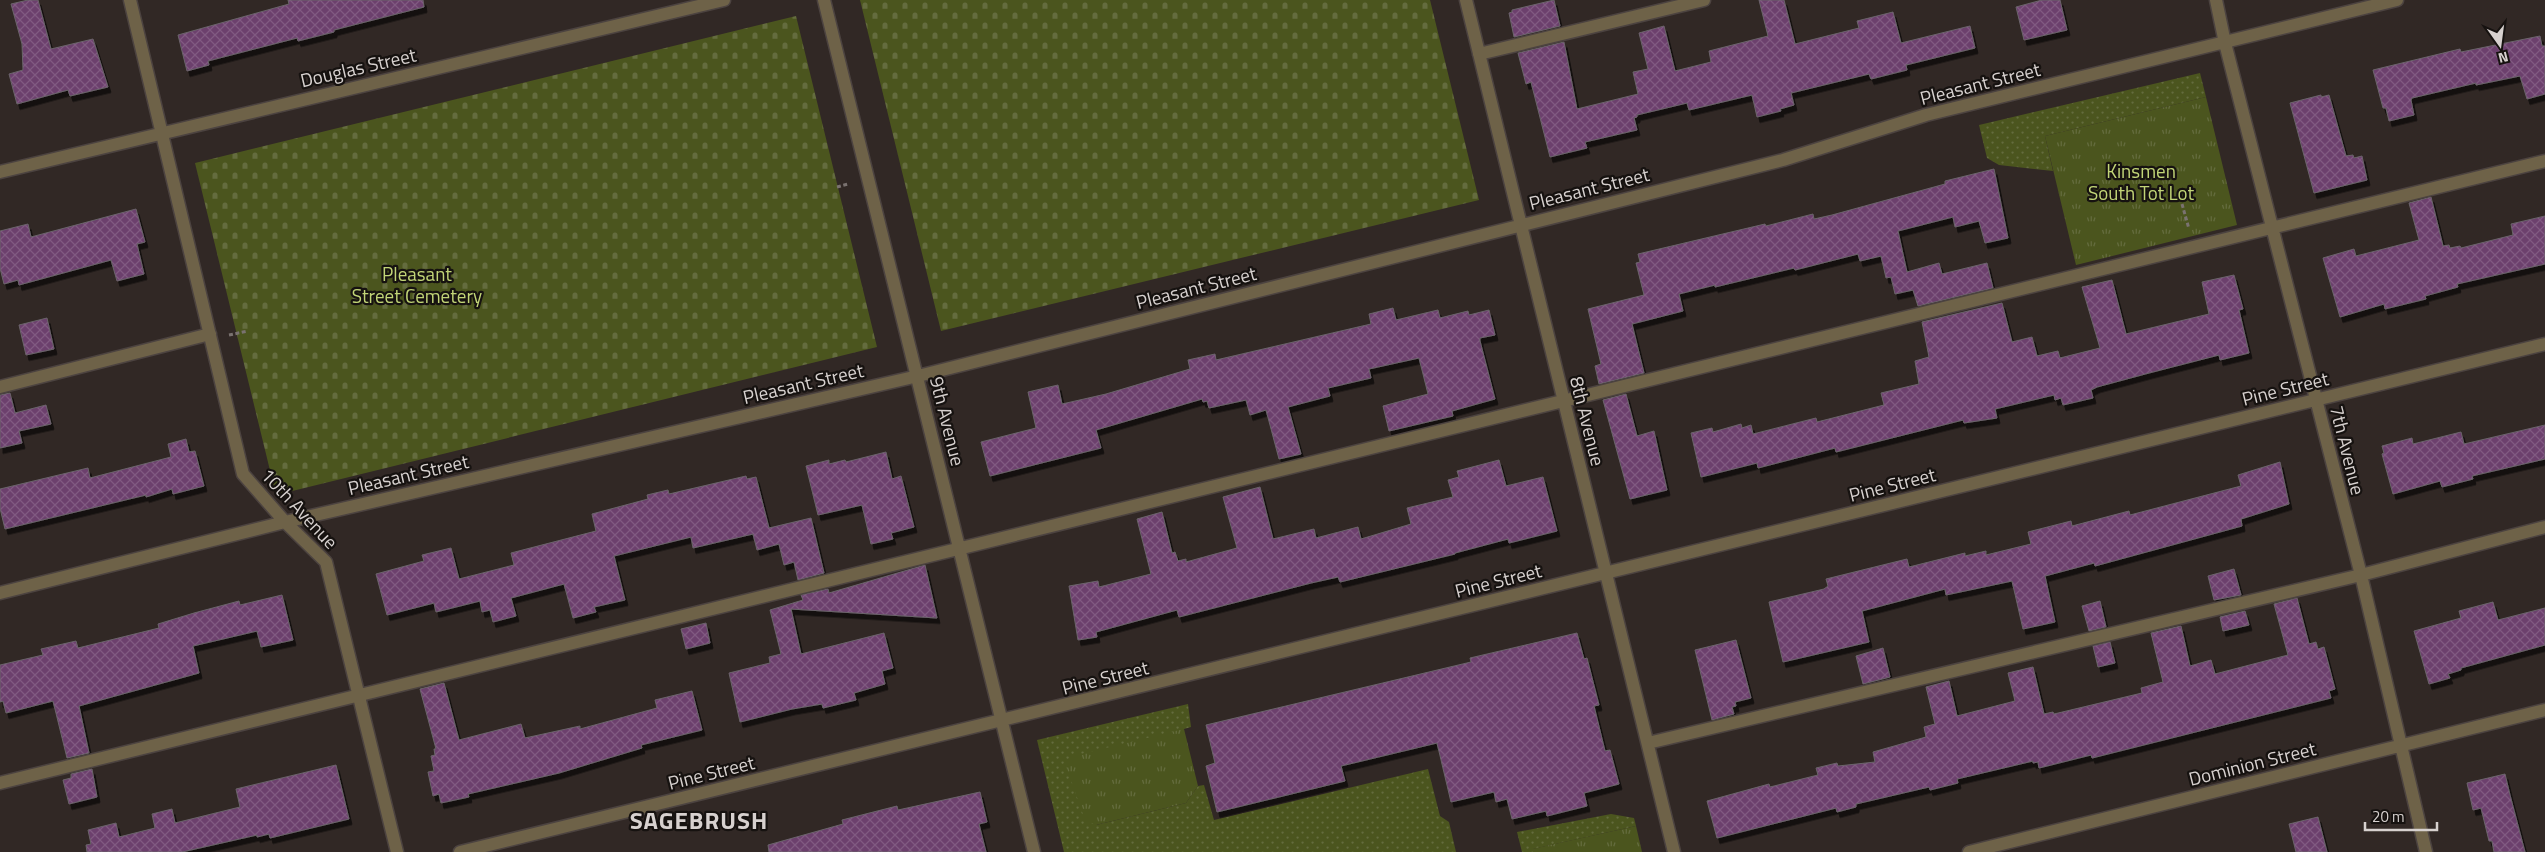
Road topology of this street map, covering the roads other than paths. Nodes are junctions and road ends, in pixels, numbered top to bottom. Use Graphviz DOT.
graph roads {
  1 [pos="130,0"];
  2 [pos="724,0"];
  3 [pos="824,0"];
  4 [pos="1466,0"];
  5 [pos="1704,0"];
  6 [pos="2216,0"];
  7 [pos="2396,0"];
  8 [pos="2225,43"];
  9 [pos="1479,54"];
  10 [pos="161,133"];
  11 [pos="2545,161"];
  12 [pos="0,172"];
  13 [pos="1520,225"];
  14 [pos="2272,228"];
  15 [pos="210,334"];
  16 [pos="2545,344"];
  17 [pos="918,376"];
  18 [pos="0,387"];
  19 [pos="2316,400"];
  20 [pos="1564,401"];
  21 [pos="285,522"];
  22 [pos="2545,527"];
  23 [pos="960,548"];
  24 [pos="1606,573"];
  25 [pos="2361,575"];
  26 [pos="0,593"];
  27 [pos="359,694"];
  28 [pos="2545,710"];
  29 [pos="1001,722"];
  30 [pos="1648,743"];
  31 [pos="2402,745"];
  32 [pos="0,783"];
  33 [pos="397,852"];
  34 [pos="460,852"];
  35 [pos="1034,852"];
  36 [pos="1674,852"];
  37 [pos="1969,852"];
  38 [pos="2426,852"];
  1 -- 10 [label="street, 10th Avenue"];
  2 -- 10 [label="street, Douglas Street"];
  3 -- 17 [label="street, 9th Avenue"];
  4 -- 9 [label="street, 8th Avenue"];
  5 -- 9 [label="street"];
  6 -- 8 [label="street, 7th Avenue"];
  7 -- 8 [label="street, Pleasant Street"];
  8 -- 13 [label="street, Pleasant Street"];
  8 -- 14 [label="street, 7th Avenue"];
  9 -- 13 [label="street, 8th Avenue"];
  10 -- 12 [label="street, Douglas Street"];
  10 -- 15 [label="street, 10th Avenue"];
  11 -- 14 [label="street"];
  13 -- 17 [label="street, Pleasant Street"];
  13 -- 20 [label="street, 8th Avenue"];
  14 -- 19 [label="street, 7th Avenue"];
  14 -- 20 [label="street"];
  15 -- 18 [label="street"];
  15 -- 21 [label="street, 10th Avenue"];
  16 -- 19 [label="street, Pine Street"];
  17 -- 21 [label="street, Pleasant Street"];
  17 -- 23 [label="street, 9th Avenue"];
  19 -- 24 [label="street, Pine Street"];
  19 -- 25 [label="street, 7th Avenue"];
  20 -- 23 [label="street"];
  20 -- 24 [label="street, 8th Avenue"];
  21 -- 26 [label="street, Pleasant Street"];
  21 -- 27 [label="street, 10th Avenue"];
  22 -- 25 [label="street"];
  23 -- 27 [label="street"];
  23 -- 29 [label="street, 9th Avenue"];
  24 -- 29 [label="street, Pine Street"];
  24 -- 30 [label="street, 8th Avenue"];
  25 -- 30 [label="street"];
  25 -- 31 [label="street, 7th Avenue"];
  27 -- 32 [label="street"];
  27 -- 33 [label="street, 10th Avenue"];
  28 -- 31 [label="street, Dominion Street"];
  29 -- 34 [label="street, Pine Street"];
  29 -- 35 [label="street, 9th Avenue"];
  30 -- 36 [label="street, 8th Avenue"];
  31 -- 37 [label="street, Dominion Street"];
  31 -- 38 [label="street, 7th Avenue"];
}
